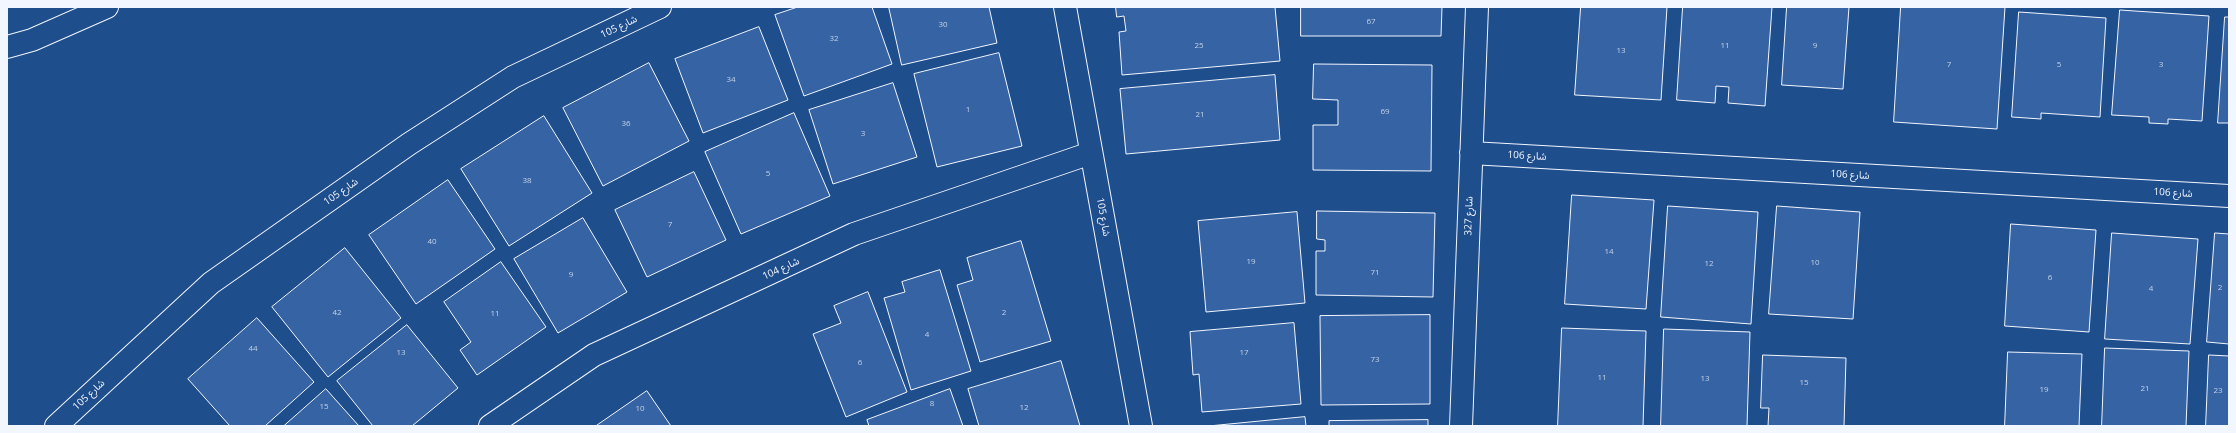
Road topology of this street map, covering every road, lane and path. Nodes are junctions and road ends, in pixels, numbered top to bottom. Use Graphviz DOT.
graph roads {
  1 [pos="108,7"];
  2 [pos="660,7"];
  3 [pos="1065,7"];
  4 [pos="1477,7"];
  5 [pos="7,47"];
  6 [pos="1092,153"];
  7 [pos="1471,153"];
  8 [pos="2229,196"];
  9 [pos="56,426"];
  10 [pos="490,426"];
  11 [pos="1141,426"];
  12 [pos="1461,426"];
  1 -- 5 [label="street"];
  2 -- 9 [label="street, شارع 105"];
  3 -- 6 [label="street, شارع 105"];
  4 -- 7 [label="street, شارع 327"];
  6 -- 10 [label="street, شارع 104"];
  6 -- 11 [label="street, شارع 105"];
  7 -- 8 [label="street, شارع 106"];
  7 -- 12 [label="street, شارع 327"];
}
